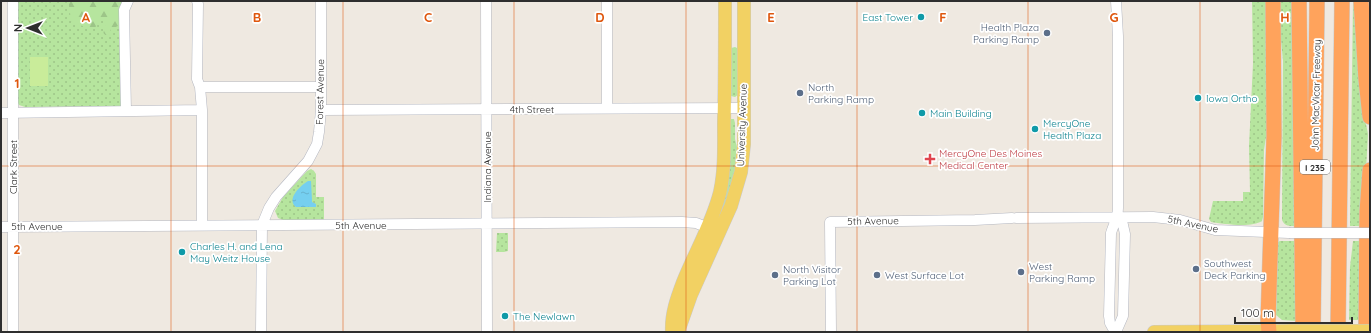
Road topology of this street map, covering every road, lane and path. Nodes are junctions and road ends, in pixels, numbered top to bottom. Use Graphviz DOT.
graph roads {
  1 [pos="13,1"];
  2 [pos="128,1"];
  3 [pos="321,1"];
  4 [pos="486,1"];
  5 [pos="607,1"];
  6 [pos="725,1"];
  7 [pos="744,1"];
  8 [pos="1116,1"];
  9 [pos="1273,1"];
  10 [pos="1299,1"];
  11 [pos="1317,1"];
  12 [pos="1342,1"];
  13 [pos="1361,1"];
  14 [pos="197,3"];
  15 [pos="321,87"];
  16 [pos="200,88"];
  17 [pos="607,108"];
  18 [pos="725,108"];
  19 [pos="744,108"];
  20 [pos="486,109"];
  21 [pos="202,110"];
  22 [pos="321,110"];
  23 [pos="126,111"];
  24 [pos="1,112"];
  25 [pos="12,112"];
  26 [pos="1370,117"];
  27 [pos="1370,170"];
  28 [pos="1118,218"];
  29 [pos="487,224"];
  30 [pos="202,225"];
  31 [pos="262,225"];
  32 [pos="1,227"];
  33 [pos="13,227"];
  34 [pos="713,230"];
  35 [pos="1270,233"];
  36 [pos="1370,233"];
  37 [pos="1370,331"];
  38 [pos="13,332"];
  39 [pos="261,332"];
  40 [pos="487,332"];
  41 [pos="672,332"];
  42 [pos="678,332"];
  43 [pos="831,332"];
  44 [pos="1116,332"];
  45 [pos="1154,332"];
  46 [pos="1269,332"];
  47 [pos="1296,332"];
  48 [pos="1313,332"];
  49 [pos="1338,332"];
  50 [pos="1366,332"];
  1 -- 25 [label="street, Clark Street"];
  2 -- 23 [label="street"];
  3 -- 15 [label="street, Forest Avenue"];
  4 -- 20 [label="street, Indiana Avenue"];
  5 -- 17 [label="street"];
  6 -- 18 [label="main road, University Avenue"];
  7 -- 19 [label="main road, University Avenue"];
  8 -- 28 [label="street"];
  9 -- 35 [label="highway"];
  10 -- 47 [label="highway"];
  11 -- 48 [label="highway, John MacVicar Freeway / I 235"];
  12 -- 49 [label="highway, I 235"];
  13 -- 26 [label="highway"];
  14 -- 16 [label="street"];
  15 -- 16 [label="street"];
  15 -- 22 [label="street, Forest Avenue"];
  16 -- 21 [label="street"];
  17 -- 18 [label="street, 4th Street"];
  17 -- 20 [label="street, 4th Street"];
  18 -- 19 [label="street, 4th Street"];
  18 -- 34 [label="main road, University Avenue"];
  19 -- 34 [label="main road, University Avenue"];
  20 -- 22 [label="street, 4th Street"];
  20 -- 29 [label="street, Indiana Avenue"];
  21 -- 23 [label="street"];
  21 -- 30 [label="street"];
  22 -- 31 [label="street, Forest Avenue"];
  23 -- 25 [label="street"];
  24 -- 25 [label="street"];
  25 -- 33 [label="street, Clark Street"];
  27 -- 50 [label="highway"];
  28 -- 35 [label="street, 5th Avenue"];
  28 -- 43 [label="street, 5th Avenue"];
  28 -- 44 [label="street"];
  29 -- 31 [label="street, 5th Avenue"];
  29 -- 34 [label="street, 5th Avenue"];
  29 -- 40 [label="street, Indiana Avenue"];
  30 -- 31 [label="street, 5th Avenue"];
  30 -- 33 [label="street, 5th Avenue"];
  31 -- 39 [label="street, Forest Avenue"];
  32 -- 33 [label="street, 5th Avenue"];
  33 -- 38 [label="street, Clark Street"];
  34 -- 41 [label="main road, University Avenue"];
  34 -- 42 [label="main road, University Avenue"];
  35 -- 36 [label="street, 5th Avenue, bridge"];
  35 -- 46 [label="highway"];
  37 -- 47 [label="main road, bridge"];
  45 -- 46 [label="main road"];
  46 -- 47 [label="main road"];
}
